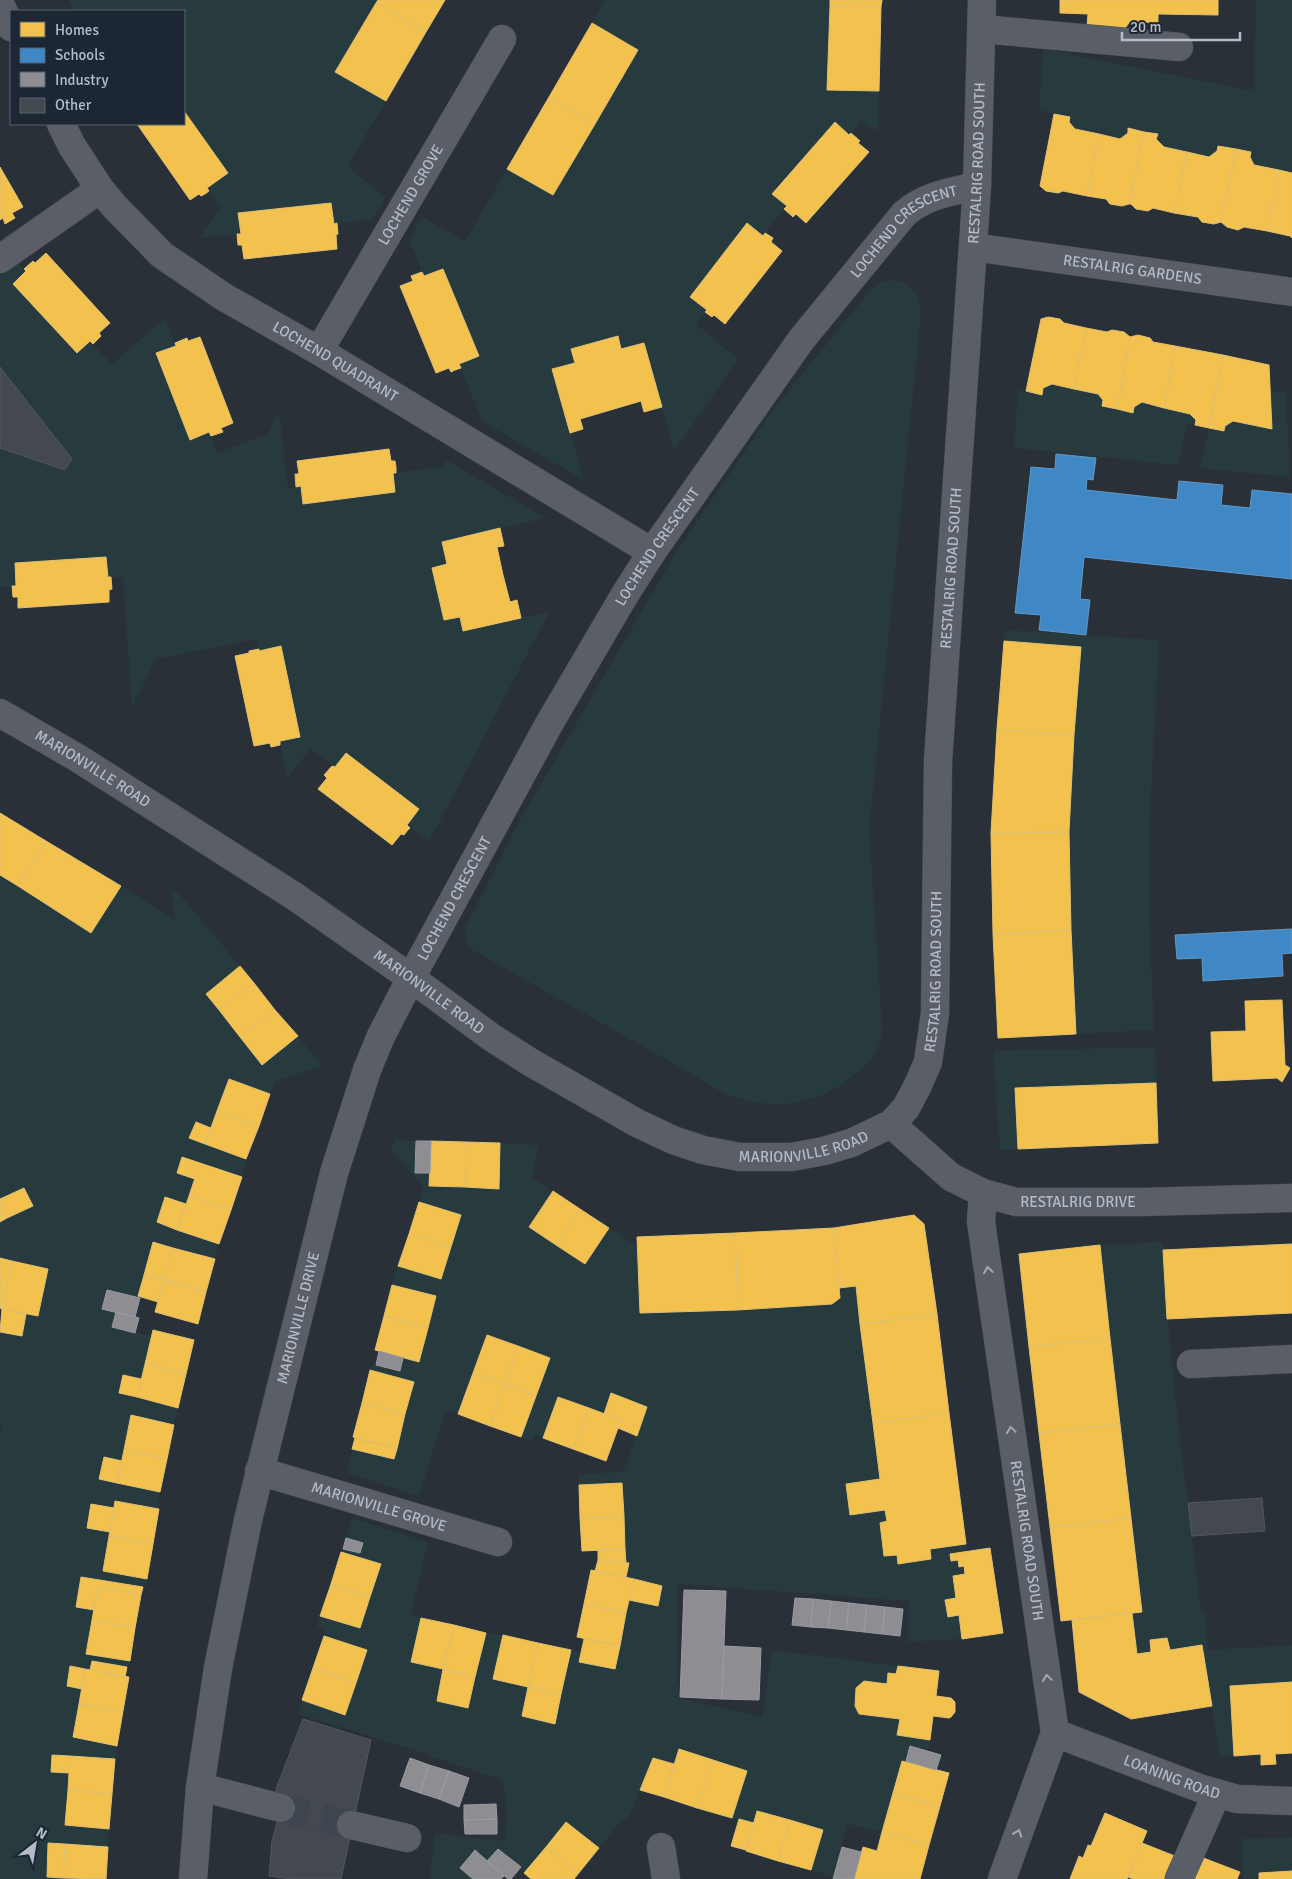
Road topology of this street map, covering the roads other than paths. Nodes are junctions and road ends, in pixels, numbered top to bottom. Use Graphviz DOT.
graph roads {
  1 [pos="0,4"];
  2 [pos="982,13"];
  3 [pos="10,25"];
  4 [pos="502,39"];
  5 [pos="1179,47"];
  6 [pos="62,125"];
  7 [pos="977,186"];
  8 [pos="100,190"];
  9 [pos="974,246"];
  10 [pos="0,259"];
  11 [pos="1292,292"];
  12 [pos="319,351"];
  13 [pos="652,552"];
  14 [pos="0,713"];
  15 [pos="410,978"];
  16 [pos="890,1124"];
  17 [pos="983,1193"];
  18 [pos="1292,1198"];
  19 [pos="1292,1359"];
  20 [pos="1190,1364"];
  21 [pos="259,1471"];
  22 [pos="498,1542"];
  23 [pos="1055,1733"];
  24 [pos="200,1787"];
  25 [pos="1217,1794"];
  26 [pos="1292,1801"];
  27 [pos="281,1808"];
  28 [pos="352,1825"];
  29 [pos="408,1838"];
  30 [pos="660,1847"];
  31 [pos="193,1878"];
  32 [pos="666,1879"];
  33 [pos="1002,1879"];
  34 [pos="1179,1879"];
  1 -- 3 [label="street"];
  2 -- 5 [label="street"];
  2 -- 7 [label="street, RESTALRIG ROAD SOUTH"];
  4 -- 12 [label="street, LOCHEND GROVE"];
  6 -- 8 [label="street, LOCHEND QUADRANT"];
  7 -- 9 [label="street, RESTALRIG ROAD SOUTH"];
  7 -- 13 [label="street, LOCHEND CRESCENT"];
  8 -- 10 [label="street"];
  8 -- 12 [label="street, LOCHEND QUADRANT"];
  9 -- 11 [label="street, RESTALRIG GARDENS"];
  9 -- 16 [label="street, RESTALRIG ROAD SOUTH"];
  12 -- 13 [label="street, LOCHEND QUADRANT"];
  13 -- 15 [label="street, LOCHEND CRESCENT"];
  14 -- 15 [label="street, MARIONVILLE ROAD"];
  15 -- 16 [label="street, MARIONVILLE ROAD"];
  15 -- 21 [label="street, MARIONVILLE DRIVE"];
  16 -- 17 [label="street, RESTALRIG DRIVE"];
  17 -- 18 [label="street, RESTALRIG DRIVE"];
  23 -- 17 [label="street, RESTALRIG ROAD SOUTH, one-way"];
  19 -- 20 [label="street"];
  21 -- 22 [label="street, MARIONVILLE GROVE"];
  21 -- 24 [label="street, MARIONVILLE DRIVE"];
  23 -- 25 [label="street, LOANING ROAD"];
  33 -- 23 [label="street, RESTALRIG ROAD SOUTH, one-way"];
  24 -- 27 [label="street"];
  24 -- 31 [label="street, MARIONVILLE DRIVE"];
  25 -- 26 [label="street, LOANING ROAD"];
  25 -- 34 [label="street"];
  28 -- 29 [label="street"];
  30 -- 32 [label="street"];
}
